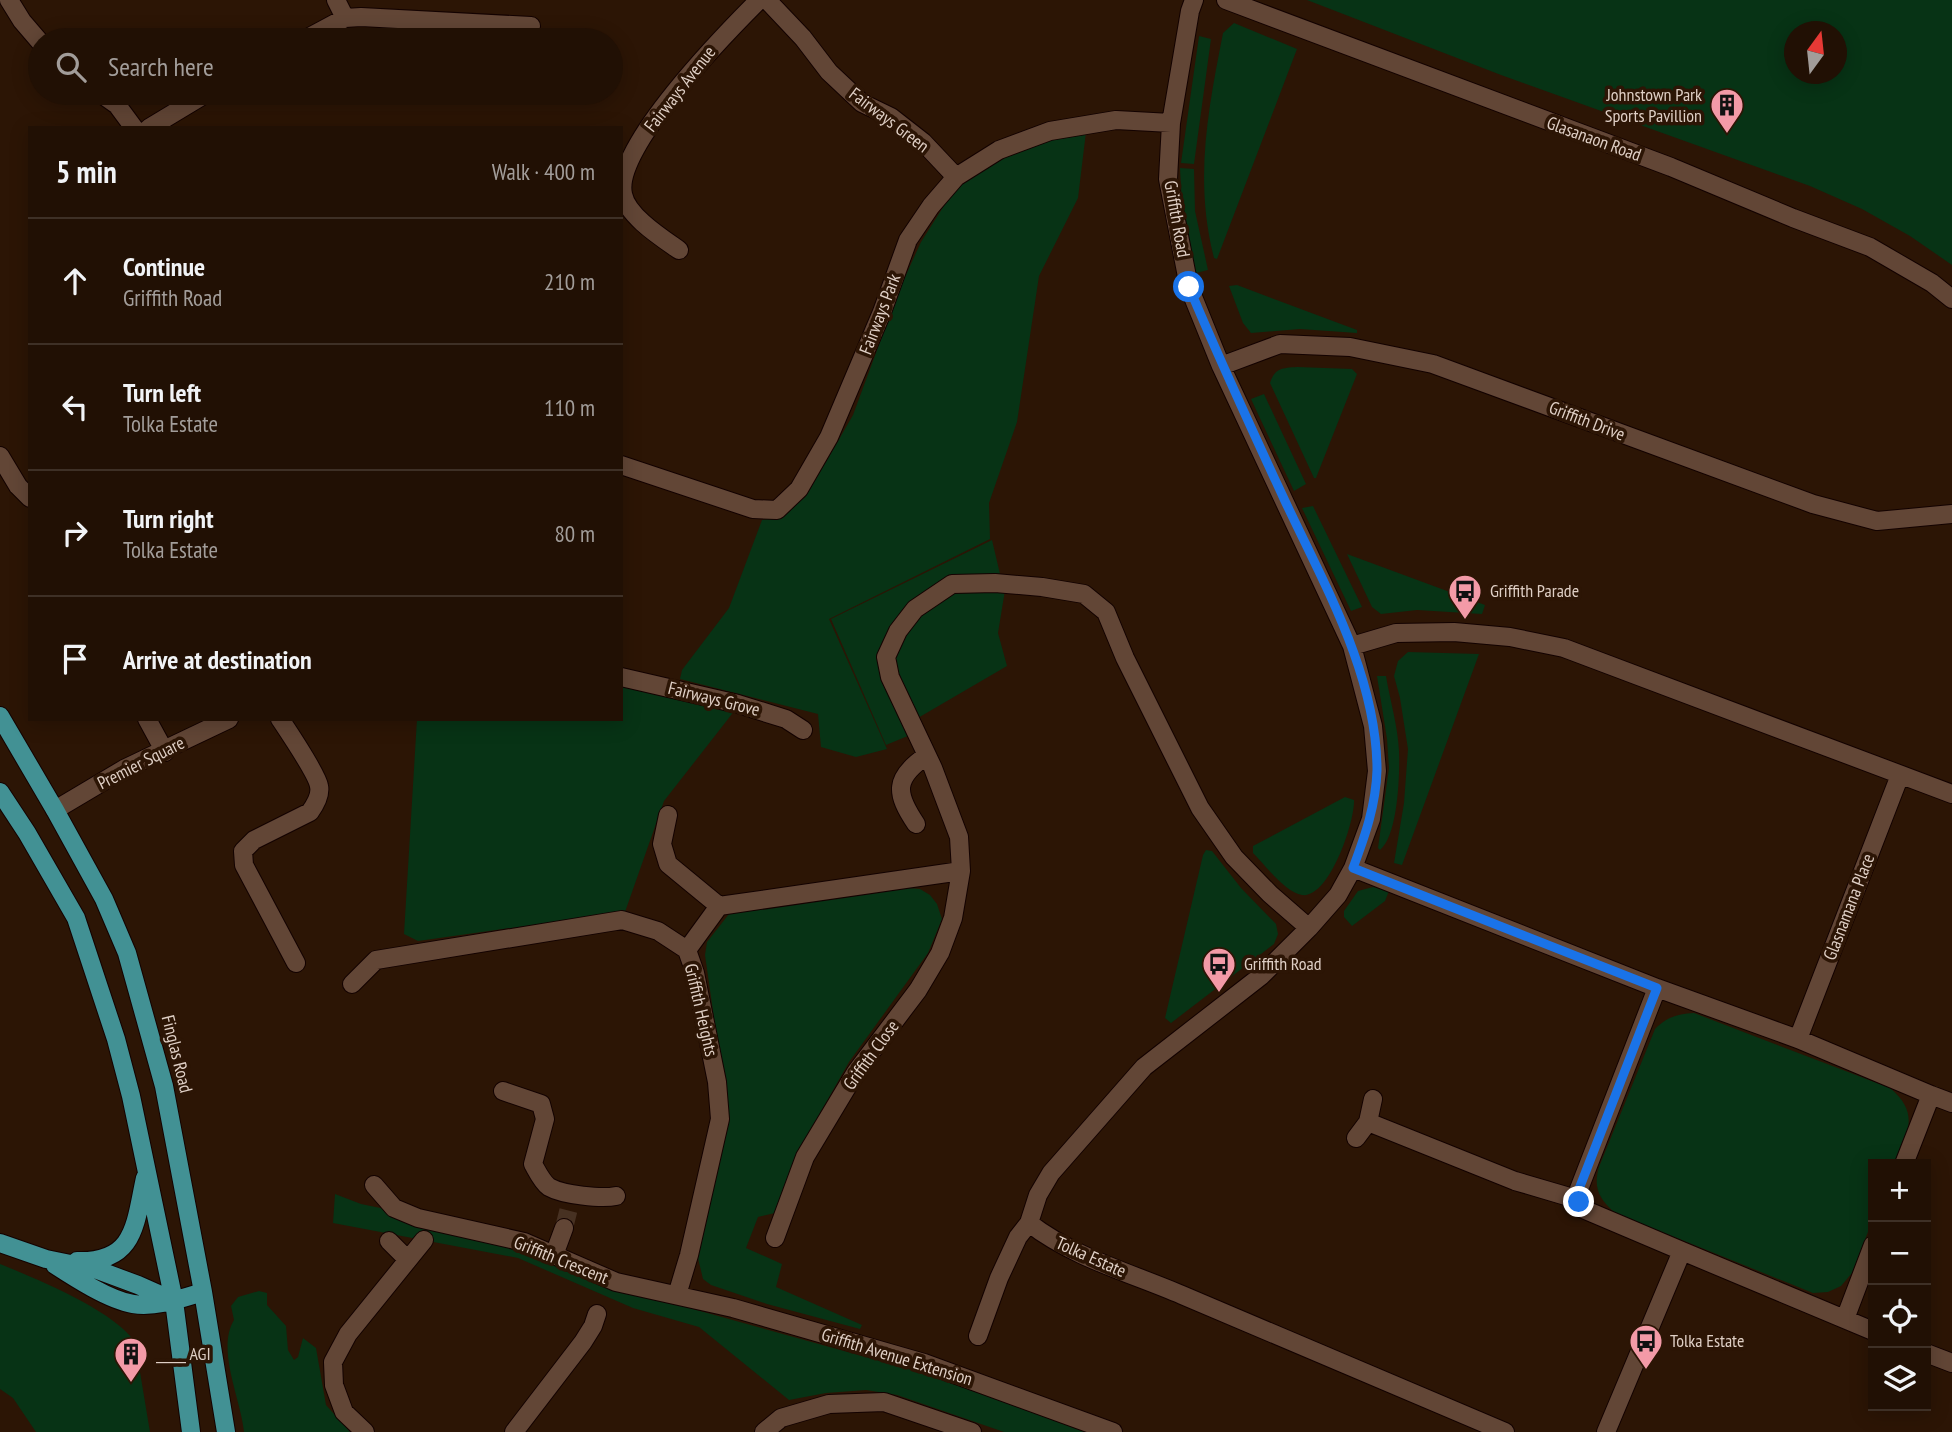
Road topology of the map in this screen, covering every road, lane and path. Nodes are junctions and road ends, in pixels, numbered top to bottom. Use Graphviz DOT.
graph roads {
  1 [pos="9,0"];
  2 [pos="336,0"];
  3 [pos="759,0"];
  4 [pos="767,0"];
  5 [pos="1194,0"];
  6 [pos="1226,0"];
  7 [pos="345,18"];
  8 [pos="531,26"];
  9 [pos="28,28"];
  10 [pos="326,28"];
  11 [pos="117,105"];
  12 [pos="187,105"];
  13 [pos="1171,123"];
  14 [pos="133,126"];
  15 [pos="152,126"];
  16 [pos="956,177"];
  17 [pos="679,250"];
  18 [pos="1952,299"];
  19 [pos="1221,366"];
  20 [pos="0,456"];
  21 [pos="623,466"];
  22 [pos="28,496"];
  23 [pos="1952,514"];
  24 [pos="1353,646"];
  25 [pos="623,677"];
  26 [pos="0,716"];
  27 [pos="148,721"];
  28 [pos="225,721"];
  29 [pos="281,721"];
  30 [pos="803,730"];
  31 [pos="165,752"];
  32 [pos="926,755"];
  33 [pos="1900,775"];
  34 [pos="0,792"];
  35 [pos="1952,794"];
  36 [pos="55,810"];
  37 [pos="668,815"];
  38 [pos="916,824"];
  39 [pos="1353,868"];
  40 [pos="961,871"];
  41 [pos="719,906"];
  42 [pos="1309,928"];
  43 [pos="687,950"];
  44 [pos="296,963"];
  45 [pos="352,984"];
  46 [pos="1657,988"];
  47 [pos="1798,1039"];
  48 [pos="503,1091"];
  49 [pos="1931,1095"];
  50 [pos="1373,1099"];
  51 [pos="1952,1103"];
  52 [pos="1368,1122"];
  53 [pos="1356,1138"];
  54 [pos="1906,1159"];
  55 [pos="146,1173"];
  56 [pos="374,1185"];
  57 [pos="617,1196"];
  58 [pos="1579,1202"];
  59 [pos="1029,1223"];
  60 [pos="564,1227"];
  61 [pos="775,1238"];
  62 [pos="424,1240"];
  63 [pos="389,1241"];
  64 [pos="0,1243"];
  65 [pos="1682,1251"];
  66 [pos="554,1255"];
  67 [pos="1868,1258"];
  68 [pos="46,1259"];
  69 [pos="408,1260"];
  70 [pos="203,1292"];
  71 [pos="677,1295"];
  72 [pos="174,1301"];
  73 [pos="597,1314"];
  74 [pos="1844,1319"];
  75 [pos="1868,1329"];
  76 [pos="978,1336"];
  77 [pos="1931,1355"];
  78 [pos="1952,1363"];
  79 [pos="191,1432"];
  80 [pos="226,1432"];
  81 [pos="365,1432"];
  82 [pos="514,1432"];
  83 [pos="764,1432"];
  84 [pos="972,1432"];
  85 [pos="1113,1432"];
  86 [pos="1505,1432"];
  87 [pos="1606,1432"];
  1 -- 9 [label="street"];
  2 -- 7 [label="street"];
  3 -- 17 [label="street, Fairways Avenue"];
  4 -- 16 [label="street, Fairways Green"];
  5 -- 13 [label="street, Griffith Road"];
  6 -- 18 [label="street, Glasanaon Road"];
  7 -- 8 [label="street"];
  7 -- 10 [label="street"];
  11 -- 14 [label="street"];
  12 -- 15 [label="street"];
  13 -- 16 [label="street, Fairways Park"];
  13 -- 19 [label="street, Griffith Road"];
  16 -- 21 [label="street, Fairways Park"];
  19 -- 23 [label="street, Griffith Drive"];
  19 -- 24 [label="street, Griffith Road"];
  20 -- 22 [label="street"];
  24 -- 33 [label="street"];
  24 -- 39 [label="street, Griffith Road"];
  25 -- 30 [label="street, Fairways Grove"];
  26 -- 36 [label="main road, Finglas Road"];
  27 -- 31 [label="street"];
  28 -- 31 [label="street, Premier Square"];
  29 -- 44 [label="street"];
  31 -- 36 [label="street, Premier Square"];
  32 -- 38 [label="street"];
  32 -- 40 [label="street, Griffith Close"];
  32 -- 42 [label="street, Griffith Close"];
  33 -- 35 [label="street"];
  33 -- 47 [label="street, Glasnamana Place"];
  34 -- 55 [label="main road"];
  36 -- 70 [label="main road, Finglas Road"];
  37 -- 41 [label="street"];
  39 -- 42 [label="street, Griffith Road"];
  39 -- 46 [label="street"];
  40 -- 41 [label="street"];
  40 -- 61 [label="street, Griffith Close"];
  41 -- 43 [label="street"];
  42 -- 59 [label="street, Griffith Road"];
  43 -- 45 [label="street, Griffith Heights"];
  43 -- 71 [label="street, Griffith Heights"];
  46 -- 47 [label="street"];
  46 -- 58 [label="street"];
  47 -- 49 [label="street"];
  48 -- 57 [label="street"];
  49 -- 51 [label="street"];
  49 -- 54 [label="street"];
  50 -- 52 [label="street"];
  52 -- 53 [label="street"];
  52 -- 58 [label="street"];
  55 -- 68 [label="main road"];
  55 -- 72 [label="main road"];
  56 -- 66 [label="street, Griffith Crescent"];
  58 -- 65 [label="street"];
  59 -- 76 [label="street, Griffith Road"];
  59 -- 86 [label="street, Tolka Estate"];
  60 -- 66 [label="street"];
  62 -- 69 [label="street"];
  63 -- 69 [label="street"];
  64 -- 68 [label="main road"];
  65 -- 74 [label="street"];
  65 -- 87 [label="street"];
  66 -- 71 [label="street, Griffith Crescent"];
  67 -- 74 [label="street"];
  68 -- 72 [label="main road"];
  69 -- 81 [label="street"];
  70 -- 72 [label="main road"];
  70 -- 80 [label="main road, Finglas Road"];
  71 -- 85 [label="street, Griffith Avenue Extension"];
  72 -- 79 [label="main road"];
  73 -- 82 [label="street"];
  74 -- 75 [label="street"];
  77 -- 78 [label="street"];
  83 -- 84 [label="street"];
}
